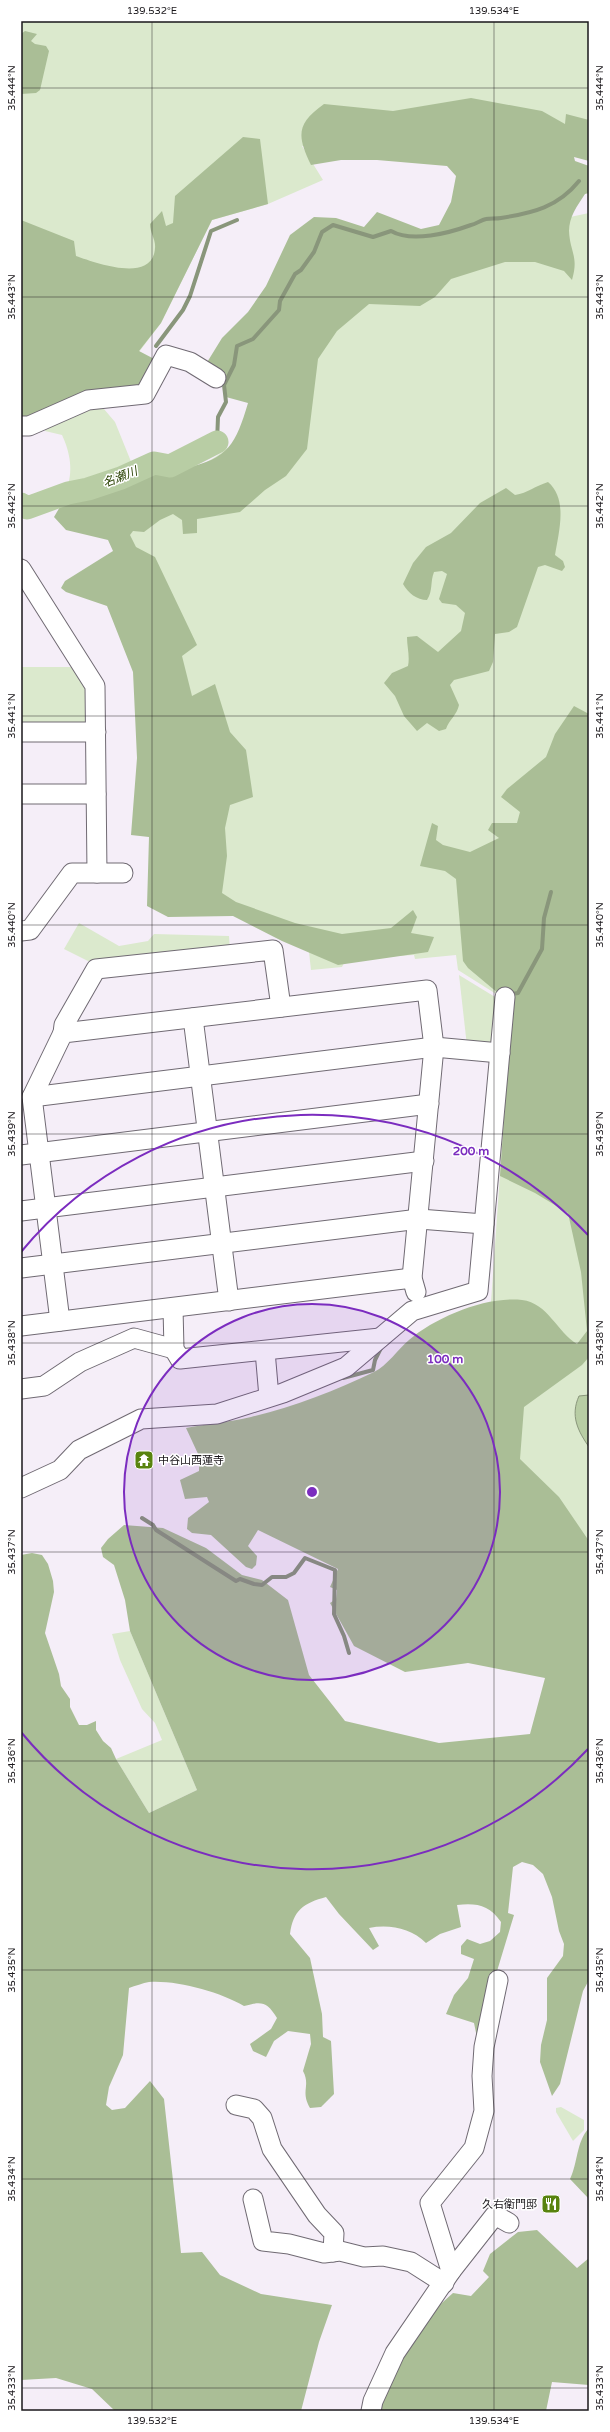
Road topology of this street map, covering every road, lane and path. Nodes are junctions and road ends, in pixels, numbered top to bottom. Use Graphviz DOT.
graph roads {
  1 [pos="216,378"];
  2 [pos="21,426"];
  3 [pos="22,578"];
  4 [pos="21,732"];
  5 [pos="96,732"];
  6 [pos="21,794"];
  7 [pos="96,794"];
  8 [pos="96,873"];
  9 [pos="123,873"];
  10 [pos="21,931"];
  11 [pos="505,997"];
  12 [pos="281,1007"];
  13 [pos="193,1018"];
  14 [pos="63,1033"];
  15 [pos="434,1048"];
  16 [pos="500,1053"];
  17 [pos="200,1075"];
  18 [pos="32,1097"];
  19 [pos="429,1104"];
  20 [pos="207,1131"];
  21 [pos="30,1153"];
  22 [pos="424,1161"];
  23 [pos="214,1186"];
  24 [pos="46,1207"];
  25 [pos="21,1211"];
  26 [pos="419,1219"];
  27 [pos="484,1224"];
  28 [pos="221,1242"];
  29 [pos="53,1264"];
  30 [pos="21,1268"];
  31 [pos="416,1296"];
  32 [pos="229,1301"];
  33 [pos="172,1308"];
  34 [pos="60,1321"];
  35 [pos="21,1326"];
  36 [pos="380,1338"];
  37 [pos="174,1349"];
  38 [pos="265,1351"];
  39 [pos="21,1389"];
  40 [pos="269,1397"];
  41 [pos="21,1488"];
  42 [pos="498,1980"];
  43 [pos="236,2105"];
  44 [pos="253,2199"];
  45 [pos="509,2223"];
  46 [pos="333,2252"];
  47 [pos="447,2277"];
  48 [pos="372,2411"];
  1 -- 2 [label="street"];
  3 -- 5 [label="street"];
  4 -- 5 [label="street"];
  5 -- 7 [label="street"];
  6 -- 7 [label="street"];
  7 -- 8 [label="street"];
  8 -- 9 [label="street"];
  8 -- 10 [label="street"];
  11 -- 16 [label="street"];
  12 -- 13 [label="street"];
  12 -- 14 [label="street"];
  12 -- 15 [label="street"];
  13 -- 14 [label="street"];
  13 -- 17 [label="street"];
  14 -- 18 [label="street"];
  15 -- 16 [label="street"];
  15 -- 17 [label="street"];
  15 -- 19 [label="street"];
  16 -- 27 [label="street"];
  17 -- 18 [label="street"];
  17 -- 20 [label="street"];
  18 -- 21 [label="street"];
  19 -- 20 [label="street"];
  19 -- 22 [label="street"];
  20 -- 21 [label="street"];
  20 -- 23 [label="street"];
  21 -- 24 [label="street"];
  22 -- 23 [label="street"];
  22 -- 26 [label="street"];
  23 -- 24 [label="street"];
  23 -- 28 [label="street"];
  24 -- 25 [label="street"];
  24 -- 29 [label="street"];
  26 -- 27 [label="street"];
  26 -- 28 [label="street"];
  26 -- 31 [label="street"];
  27 -- 31 [label="street"];
  28 -- 29 [label="street"];
  28 -- 32 [label="street"];
  29 -- 30 [label="street"];
  29 -- 34 [label="street"];
  31 -- 32 [label="street"];
  31 -- 36 [label="street"];
  32 -- 33 [label="street"];
  33 -- 34 [label="street"];
  33 -- 37 [label="street"];
  34 -- 35 [label="street"];
  36 -- 38 [label="street"];
  36 -- 40 [label="street"];
  37 -- 38 [label="street"];
  37 -- 39 [label="street"];
  38 -- 40 [label="street"];
  40 -- 41 [label="street"];
  42 -- 47 [label="street"];
  43 -- 46 [label="street"];
  44 -- 46 [label="street"];
  45 -- 47 [label="street"];
  46 -- 47 [label="street"];
  47 -- 48 [label="street"];
}
